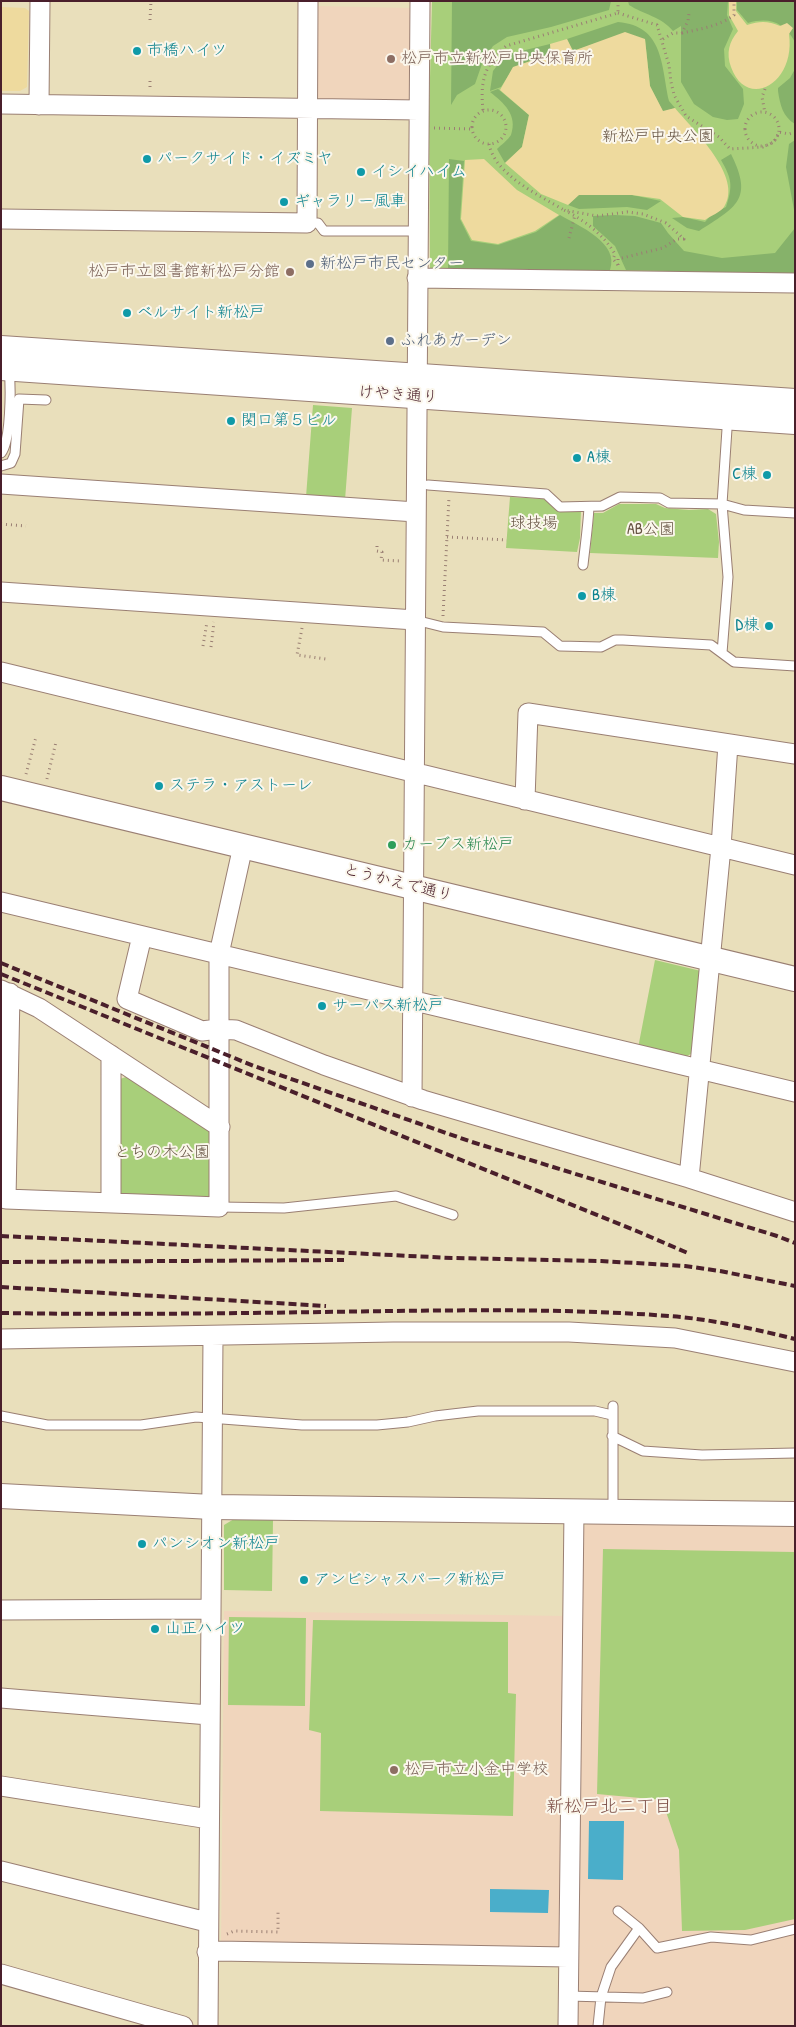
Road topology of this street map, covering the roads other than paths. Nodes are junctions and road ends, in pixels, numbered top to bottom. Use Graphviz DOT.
graph roads {
  1 [pos="40,1"];
  2 [pos="308,1"];
  3 [pos="420,1"];
  4 [pos="1,104"];
  5 [pos="38,105"];
  6 [pos="308,110"];
  7 [pos="419,110"];
  8 [pos="1,219"];
  9 [pos="307,223"];
  10 [pos="411,231"];
  11 [pos="417,278"];
  12 [pos="795,283"];
  13 [pos="4,362"];
  14 [pos="417,386"];
  15 [pos="46,400"];
  16 [pos="795,401"];
  17 [pos="795,422"];
  18 [pos="727,429"];
  19 [pos="1,453"];
  20 [pos="1,466"];
  21 [pos="1,484"];
  22 [pos="428,485"];
  23 [pos="722,504"];
  24 [pos="588,507"];
  25 [pos="416,512"];
  26 [pos="795,513"];
  27 [pos="583,565"];
  28 [pos="1,592"];
  29 [pos="415,620"];
  30 [pos="722,653"];
  31 [pos="795,666"];
  32 [pos="1,672"];
  33 [pos="728,744"];
  34 [pos="795,754"];
  35 [pos="416,773"];
  36 [pos="1,788"];
  37 [pos="525,800"];
  38 [pos="243,846"];
  39 [pos="721,847"];
  40 [pos="795,865"];
  41 [pos="414,887"];
  42 [pos="1,902"];
  43 [pos="142,936"];
  44 [pos="219,954"];
  45 [pos="709,960"];
  46 [pos="795,980"];
  47 [pos="5,992"];
  48 [pos="413,1001"];
  49 [pos="218,1029"];
  50 [pos="111,1056"];
  51 [pos="700,1069"];
  52 [pos="5,1078"];
  53 [pos="795,1092"];
  54 [pos="412,1097"];
  55 [pos="220,1128"];
  56 [pos="689,1178"];
  57 [pos="111,1203"];
  58 [pos="219,1207"];
  59 [pos="795,1212"];
  60 [pos="453,1215"];
  61 [pos="213,1336"];
  62 [pos="1,1339"];
  63 [pos="795,1362"];
  64 [pos="1,1416"];
  65 [pos="212,1417"];
  66 [pos="612,1436"];
  67 [pos="795,1453"];
  68 [pos="1,1496"];
  69 [pos="212,1507"];
  70 [pos="574,1511"];
  71 [pos="613,1511"];
  72 [pos="795,1514"];
  73 [pos="210,1609"];
  74 [pos="1,1610"];
  75 [pos="1,1698"];
  76 [pos="209,1715"];
  77 [pos="1,1786"];
  78 [pos="209,1818"];
  79 [pos="1,1871"];
  80 [pos="618,1911"];
  81 [pos="207,1922"];
  82 [pos="639,1928"];
  83 [pos="795,1929"];
  84 [pos="208,1952"];
  85 [pos="568,1957"];
  86 [pos="1,1974"];
  87 [pos="667,1992"];
  88 [pos="568,1996"];
  89 [pos="600,1997"];
  90 [pos="183,2026"];
  91 [pos="208,2026"];
  92 [pos="568,2026"];
  93 [pos="598,2026"];
  1 -- 5 [label="street"];
  2 -- 6 [label="street"];
  3 -- 7 [label="street"];
  4 -- 5 [label="street"];
  5 -- 6 [label="street"];
  6 -- 7 [label="street"];
  6 -- 9 [label="street"];
  7 -- 11 [label="street"];
  8 -- 9 [label="street"];
  9 -- 10 [label="lane"];
  11 -- 12 [label="street"];
  11 -- 14 [label="street"];
  13 -- 14 [label="street, けやき通り"];
  13 -- 19 [label="lane"];
  14 -- 16 [label="street, けやき通り"];
  14 -- 17 [label="street, けやき通り"];
  14 -- 25 [label="street"];
  15 -- 20 [label="lane"];
  18 -- 23 [label="lane"];
  21 -- 25 [label="street"];
  22 -- 24 [label="lane"];
  23 -- 24 [label="lane"];
  23 -- 26 [label="lane"];
  23 -- 30 [label="lane"];
  24 -- 27 [label="lane"];
  25 -- 29 [label="street"];
  28 -- 29 [label="street"];
  29 -- 30 [label="lane"];
  29 -- 35 [label="street"];
  30 -- 31 [label="lane"];
  32 -- 35 [label="street"];
  33 -- 34 [label="street"];
  33 -- 37 [label="street"];
  33 -- 39 [label="street"];
  35 -- 37 [label="street"];
  35 -- 41 [label="street"];
  36 -- 38 [label="street, とうかえで通り"];
  37 -- 39 [label="street"];
  38 -- 41 [label="street, とうかえで通り"];
  38 -- 44 [label="street"];
  39 -- 40 [label="street"];
  39 -- 45 [label="street"];
  41 -- 45 [label="street, とうかえで通り"];
  41 -- 48 [label="street"];
  42 -- 43 [label="street"];
  43 -- 44 [label="street"];
  43 -- 49 [label="street"];
  44 -- 48 [label="street"];
  44 -- 49 [label="street"];
  45 -- 46 [label="street, とうかえで通り"];
  45 -- 51 [label="street"];
  47 -- 50 [label="street"];
  47 -- 52 [label="street"];
  48 -- 51 [label="street"];
  48 -- 54 [label="street"];
  49 -- 54 [label="street"];
  49 -- 55 [label="street"];
  50 -- 55 [label="street"];
  50 -- 57 [label="street"];
  51 -- 53 [label="street"];
  51 -- 56 [label="street"];
  52 -- 57 [label="street"];
  54 -- 56 [label="street"];
  55 -- 58 [label="street"];
  56 -- 59 [label="street"];
  57 -- 58 [label="street"];
  58 -- 60 [label="lane"];
  61 -- 62 [label="street"];
  61 -- 63 [label="street"];
  61 -- 65 [label="street"];
  64 -- 65 [label="lane"];
  65 -- 66 [label="lane"];
  65 -- 69 [label="street"];
  66 -- 67 [label="lane"];
  66 -- 71 [label="lane"];
  68 -- 69 [label="street"];
  69 -- 70 [label="street"];
  69 -- 73 [label="street"];
  70 -- 71 [label="street"];
  70 -- 85 [label="street"];
  71 -- 72 [label="street"];
  73 -- 74 [label="street"];
  73 -- 76 [label="street"];
  75 -- 76 [label="street"];
  76 -- 78 [label="street"];
  77 -- 78 [label="street"];
  78 -- 81 [label="street"];
  79 -- 81 [label="street"];
  80 -- 82 [label="lane"];
  81 -- 84 [label="street"];
  82 -- 83 [label="lane"];
  82 -- 89 [label="lane"];
  84 -- 85 [label="street"];
  84 -- 91 [label="street"];
  85 -- 88 [label="street"];
  86 -- 90 [label="street"];
  87 -- 89 [label="lane"];
  88 -- 89 [label="lane"];
  88 -- 92 [label="street"];
  89 -- 93 [label="lane"];
}
